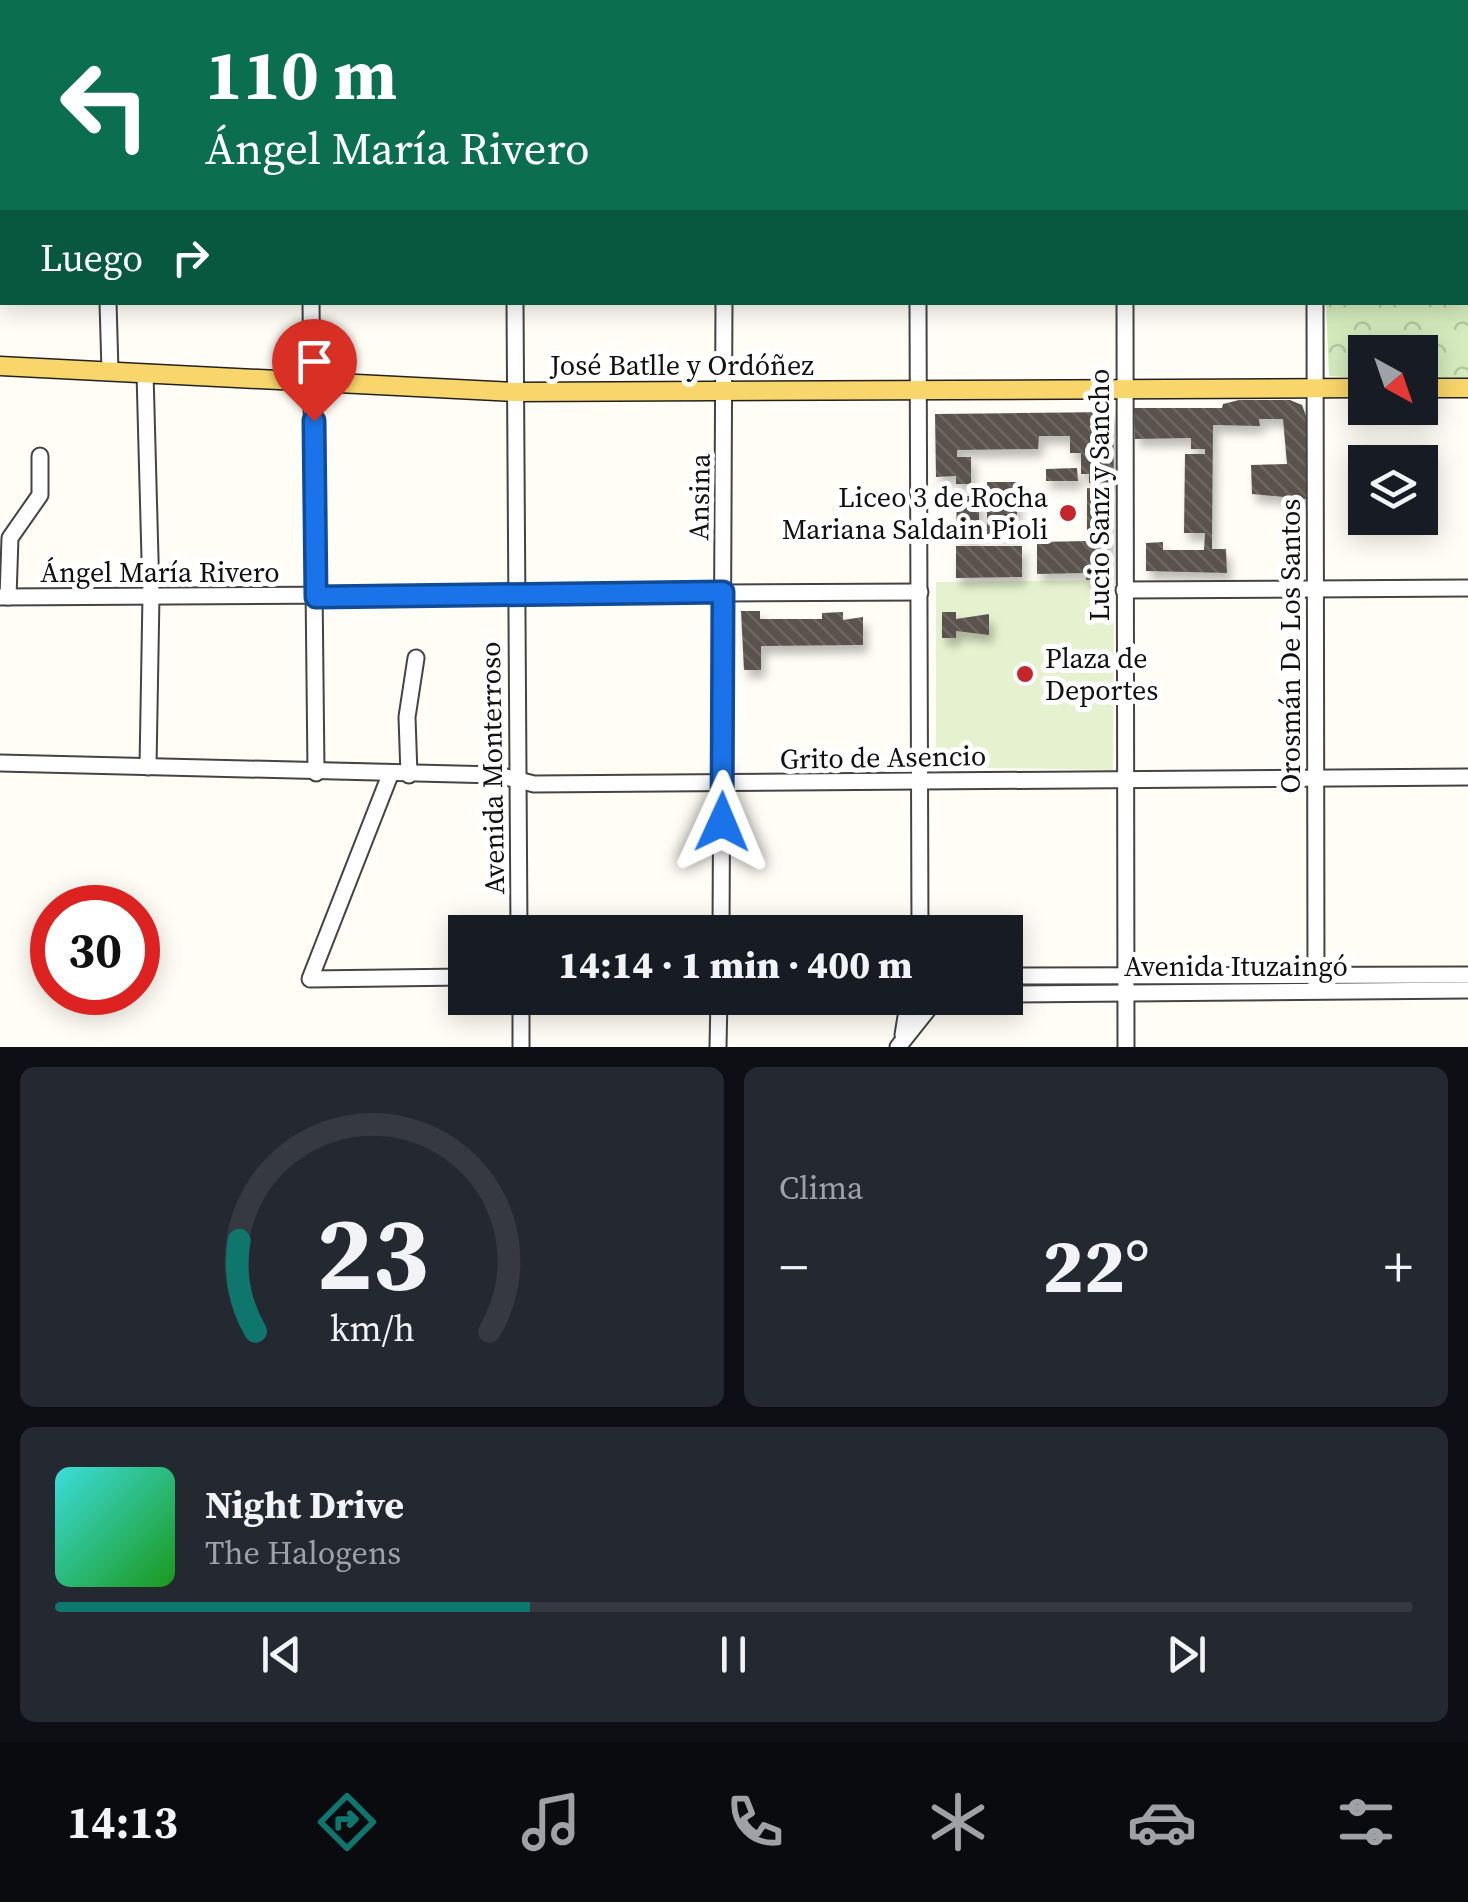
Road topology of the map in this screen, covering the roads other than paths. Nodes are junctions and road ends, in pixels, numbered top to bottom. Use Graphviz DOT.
graph roads {
  1 [pos="108,305"];
  2 [pos="312,305"];
  3 [pos="516,305"];
  4 [pos="724,305"];
  5 [pos="918,305"];
  6 [pos="1124,305"];
  7 [pos="1314,305"];
  8 [pos="0,366"];
  9 [pos="110,371"];
  10 [pos="145,373"];
  11 [pos="313,386"];
  12 [pos="1348,388"];
  13 [pos="1438,388"];
  14 [pos="1468,388"];
  15 [pos="1316,389"];
  16 [pos="1125,391"];
  17 [pos="516,392"];
  18 [pos="920,392"];
  19 [pos="724,393"];
  20 [pos="40,456"];
  21 [pos="1468,588"];
  22 [pos="1316,589"];
  23 [pos="1124,590"];
  24 [pos="723,592"];
  25 [pos="920,592"];
  26 [pos="515,594"];
  27 [pos="151,595"];
  28 [pos="4,597"];
  29 [pos="316,597"];
  30 [pos="416,658"];
  31 [pos="0,763"];
  32 [pos="148,767"];
  33 [pos="316,773"];
  34 [pos="390,775"];
  35 [pos="408,775"];
  36 [pos="1314,777"];
  37 [pos="1468,777"];
  38 [pos="515,780"];
  39 [pos="1122,780"];
  40 [pos="921,781"];
  41 [pos="723,785"];
  42 [pos="519,915"];
  43 [pos="721,915"];
  44 [pos="920,915"];
  45 [pos="1468,975"];
  46 [pos="448,977"];
  47 [pos="1023,977"];
  48 [pos="1316,983"];
  49 [pos="1125,984"];
  50 [pos="1468,990"];
  51 [pos="1023,992"];
  52 [pos="521,1015"];
  53 [pos="719,1015"];
  54 [pos="906,1015"];
  55 [pos="923,1015"];
  56 [pos="900,1043"];
  57 [pos="522,1047"];
  58 [pos="718,1047"];
  59 [pos="1126,1047"];
  1 -- 9 [label="street"];
  2 -- 11 [label="street"];
  3 -- 17 [label="street, Avenida Monterroso"];
  4 -- 19 [label="street, Ansina"];
  5 -- 18 [label="street"];
  6 -- 16 [label="street, Lucio Sanz y Sancho"];
  7 -- 15 [label="street, Orosmán De Los Santos"];
  8 -- 9 [label="main road, José Batlle y Ordóñez"];
  9 -- 10 [label="main road, José Batlle y Ordóñez"];
  10 -- 11 [label="main road, José Batlle y Ordóñez"];
  10 -- 27 [label="street"];
  11 -- 17 [label="main road, José Batlle y Ordóñez"];
  11 -- 29 [label="street"];
  12 -- 15 [label="main road, José Batlle y Ordóñez"];
  13 -- 14 [label="main road"];
  15 -- 16 [label="main road, José Batlle y Ordóñez"];
  15 -- 22 [label="street, Orosmán De Los Santos"];
  16 -- 18 [label="main road, José Batlle y Ordóñez"];
  16 -- 23 [label="street, Lucio Sanz y Sancho"];
  17 -- 19 [label="main road, José Batlle y Ordóñez"];
  17 -- 26 [label="street, Avenida Monterroso"];
  18 -- 19 [label="main road, José Batlle y Ordóñez"];
  18 -- 25 [label="street"];
  19 -- 24 [label="street, Ansina"];
  20 -- 28 [label="street"];
  21 -- 22 [label="street"];
  22 -- 23 [label="street"];
  22 -- 36 [label="street, Orosmán De Los Santos"];
  23 -- 39 [label="street, Lucio Sanz y Sancho"];
  24 -- 25 [label="street, Ángel María Rivero"];
  24 -- 26 [label="street, Ángel María Rivero"];
  24 -- 41 [label="street, Ansina"];
  25 -- 40 [label="street"];
  26 -- 29 [label="street, Ángel María Rivero"];
  26 -- 38 [label="street, Avenida Monterroso"];
  27 -- 28 [label="street, Ángel María Rivero"];
  27 -- 29 [label="street, Ángel María Rivero"];
  27 -- 32 [label="street"];
  29 -- 33 [label="street"];
  30 -- 35 [label="street"];
  31 -- 32 [label="street, Grito de Asencio"];
  32 -- 33 [label="street, Grito de Asencio"];
  33 -- 34 [label="street, Grito de Asencio"];
  34 -- 35 [label="street, Grito de Asencio"];
  34 -- 46 [label="street"];
  35 -- 38 [label="street, Grito de Asencio"];
  36 -- 37 [label="street, Grito de Asencio"];
  36 -- 39 [label="street, Grito de Asencio"];
  36 -- 48 [label="street, Orosmán De Los Santos"];
  38 -- 41 [label="street, Grito de Asencio"];
  38 -- 42 [label="street, Avenida Monterroso"];
  39 -- 40 [label="street, Grito de Asencio"];
  39 -- 49 [label="street, Lucio Sanz y Sancho"];
  40 -- 41 [label="street, Grito de Asencio"];
  40 -- 44 [label="street"];
  41 -- 43 [label="street, Ansina"];
  45 -- 48 [label="street, Avenida Ituzaingó"];
  47 -- 49 [label="street, Avenida Ituzaingó"];
  48 -- 49 [label="street, Avenida Ituzaingó"];
  48 -- 50 [label="street, Avenida Ituzaingó"];
  49 -- 51 [label="street, Avenida Ituzaingó"];
  49 -- 59 [label="street, Lucio Sanz y Sancho"];
  52 -- 57 [label="street"];
  53 -- 58 [label="street"];
  54 -- 56 [label="street"];
  55 -- 56 [label="street"];
}
